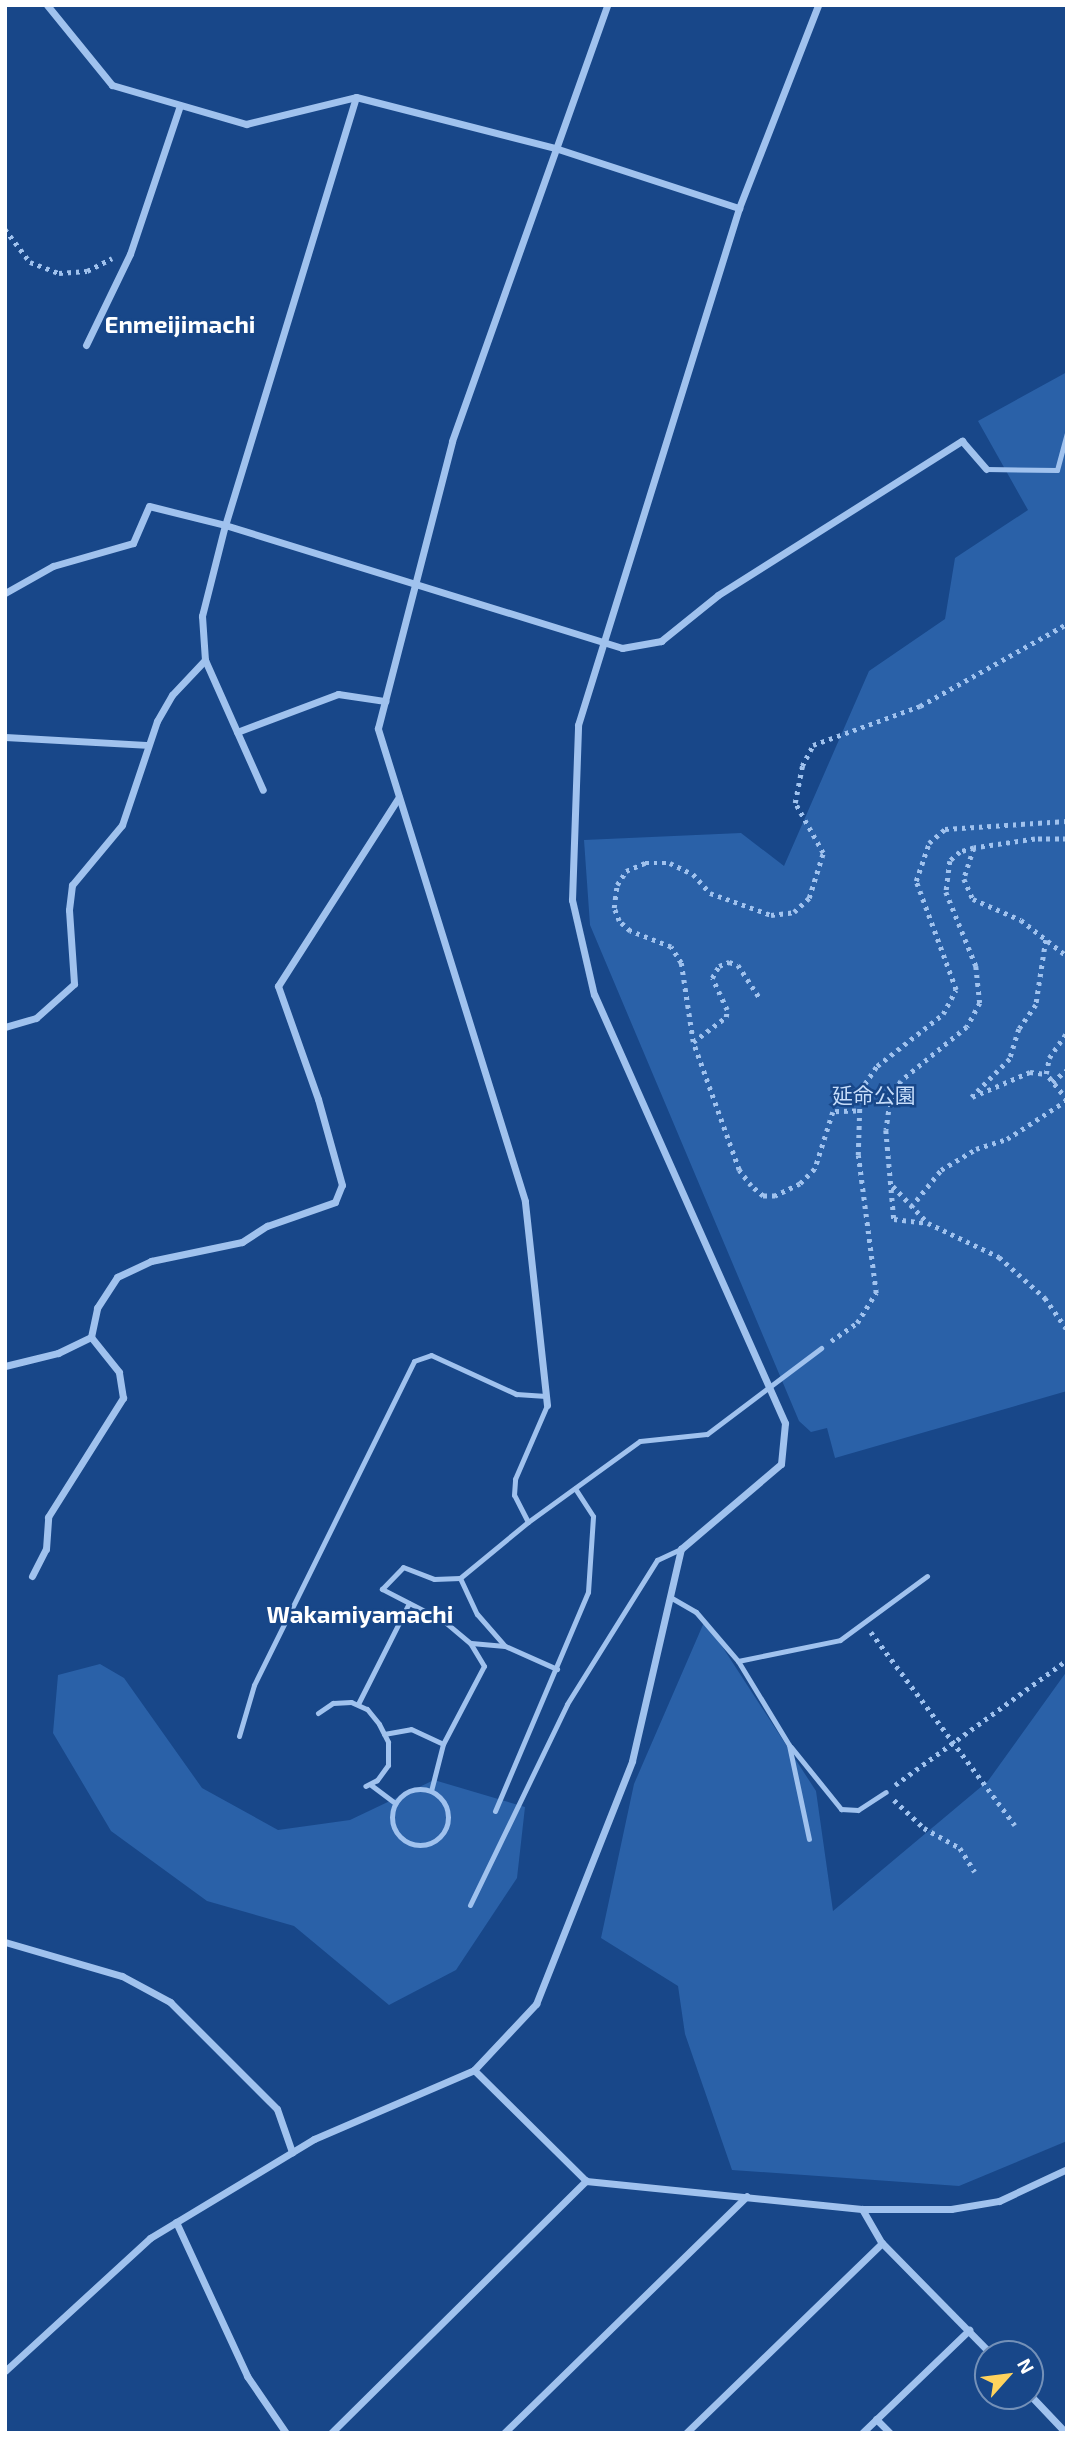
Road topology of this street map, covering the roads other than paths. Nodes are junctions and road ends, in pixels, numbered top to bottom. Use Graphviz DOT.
graph roads {
  1 [pos="47,5"];
  2 [pos="607,5"];
  3 [pos="818,5"];
  4 [pos="356,97"];
  5 [pos="180,105"];
  6 [pos="555,148"];
  7 [pos="738,208"];
  8 [pos="86,345"];
  9 [pos="1067,433"];
  10 [pos="986,469"];
  11 [pos="225,525"];
  12 [pos="418,585"];
  13 [pos="5,593"];
  14 [pos="604,641"];
  15 [pos="205,660"];
  16 [pos="385,701"];
  17 [pos="237,732"];
  18 [pos="5,737"];
  19 [pos="146,745"];
  20 [pos="262,790"];
  21 [pos="399,797"];
  22 [pos="5,1027"];
  23 [pos="91,1337"];
  24 [pos="821,1348"];
  25 [pos="5,1366"];
  26 [pos="547,1401"];
  27 [pos="575,1488"];
  28 [pos="528,1522"];
  29 [pos="681,1549"];
  30 [pos="32,1576"];
  31 [pos="927,1576"];
  32 [pos="460,1578"];
  33 [pos="670,1597"];
  34 [pos="409,1604"];
  35 [pos="470,1643"];
  36 [pos="505,1646"];
  37 [pos="738,1661"];
  38 [pos="557,1669"];
  39 [pos="358,1704"];
  40 [pos="318,1713"];
  41 [pos="384,1734"];
  42 [pos="239,1736"];
  43 [pos="443,1744"];
  44 [pos="789,1745"];
  45 [pos="431,1791"];
  46 [pos="886,1792"];
  47 [pos="395,1804"];
  48 [pos="495,1811"];
  49 [pos="809,1839"];
  50 [pos="470,1905"];
  51 [pos="5,1941"];
  52 [pos="474,2070"];
  53 [pos="292,2152"];
  54 [pos="1067,2169"];
  55 [pos="586,2181"];
  56 [pos="747,2196"];
  57 [pos="862,2209"];
  58 [pos="176,2222"];
  59 [pos="882,2243"];
  60 [pos="969,2330"];
  61 [pos="978,2340"];
  62 [pos="5,2371"];
  63 [pos="1044,2408"];
  64 [pos="876,2419"];
  65 [pos="1065,2428"];
  66 [pos="286,2433"];
  67 [pos="331,2433"];
  68 [pos="504,2433"];
  69 [pos="686,2433"];
  70 [pos="862,2433"];
  71 [pos="890,2433"];
  1 -- 5 [label="street"];
  2 -- 6 [label="street"];
  3 -- 7 [label="street"];
  4 -- 5 [label="street"];
  4 -- 6 [label="street"];
  4 -- 11 [label="street"];
  5 -- 8 [label="street"];
  6 -- 7 [label="street"];
  6 -- 12 [label="street"];
  7 -- 14 [label="street"];
  9 -- 10 [label="lane"];
  10 -- 14 [label="street"];
  11 -- 12 [label="street"];
  11 -- 13 [label="street"];
  11 -- 15 [label="street"];
  12 -- 14 [label="street"];
  12 -- 16 [label="street"];
  14 -- 29 [label="street"];
  15 -- 17 [label="street"];
  15 -- 19 [label="street"];
  16 -- 17 [label="street"];
  16 -- 21 [label="street"];
  17 -- 20 [label="street"];
  18 -- 19 [label="street"];
  19 -- 22 [label="street"];
  21 -- 23 [label="street"];
  21 -- 26 [label="street"];
  23 -- 25 [label="street"];
  23 -- 30 [label="street"];
  24 -- 27 [label="lane, bridge"];
  26 -- 28 [label="lane"];
  26 -- 42 [label="lane"];
  27 -- 28 [label="lane"];
  27 -- 38 [label="lane"];
  28 -- 32 [label="lane"];
  29 -- 33 [label="street"];
  29 -- 50 [label="lane"];
  31 -- 37 [label="lane"];
  32 -- 34 [label="lane"];
  32 -- 36 [label="lane"];
  33 -- 37 [label="lane"];
  33 -- 52 [label="street"];
  34 -- 35 [label="lane"];
  34 -- 39 [label="lane"];
  35 -- 36 [label="lane"];
  35 -- 43 [label="lane"];
  36 -- 38 [label="lane"];
  37 -- 44 [label="lane"];
  38 -- 48 [label="lane"];
  39 -- 40 [label="lane"];
  39 -- 41 [label="lane"];
  41 -- 43 [label="lane"];
  41 -- 47 [label="lane"];
  43 -- 45 [label="lane"];
  44 -- 46 [label="lane"];
  44 -- 49 [label="lane"];
  45 -- 47 [label="lane"];
  45 -- 47 [label="lane"];
  51 -- 53 [label="street"];
  52 -- 53 [label="street"];
  52 -- 55 [label="street"];
  53 -- 58 [label="street"];
  54 -- 57 [label="street"];
  55 -- 56 [label="street"];
  55 -- 67 [label="street"];
  56 -- 57 [label="street"];
  56 -- 68 [label="street"];
  57 -- 59 [label="street"];
  58 -- 62 [label="street"];
  58 -- 66 [label="street"];
  59 -- 60 [label="street"];
  59 -- 69 [label="street"];
  60 -- 61 [label="street"];
  60 -- 64 [label="street"];
  63 -- 65 [label="street"];
  64 -- 70 [label="street"];
  64 -- 71 [label="street"];
}
